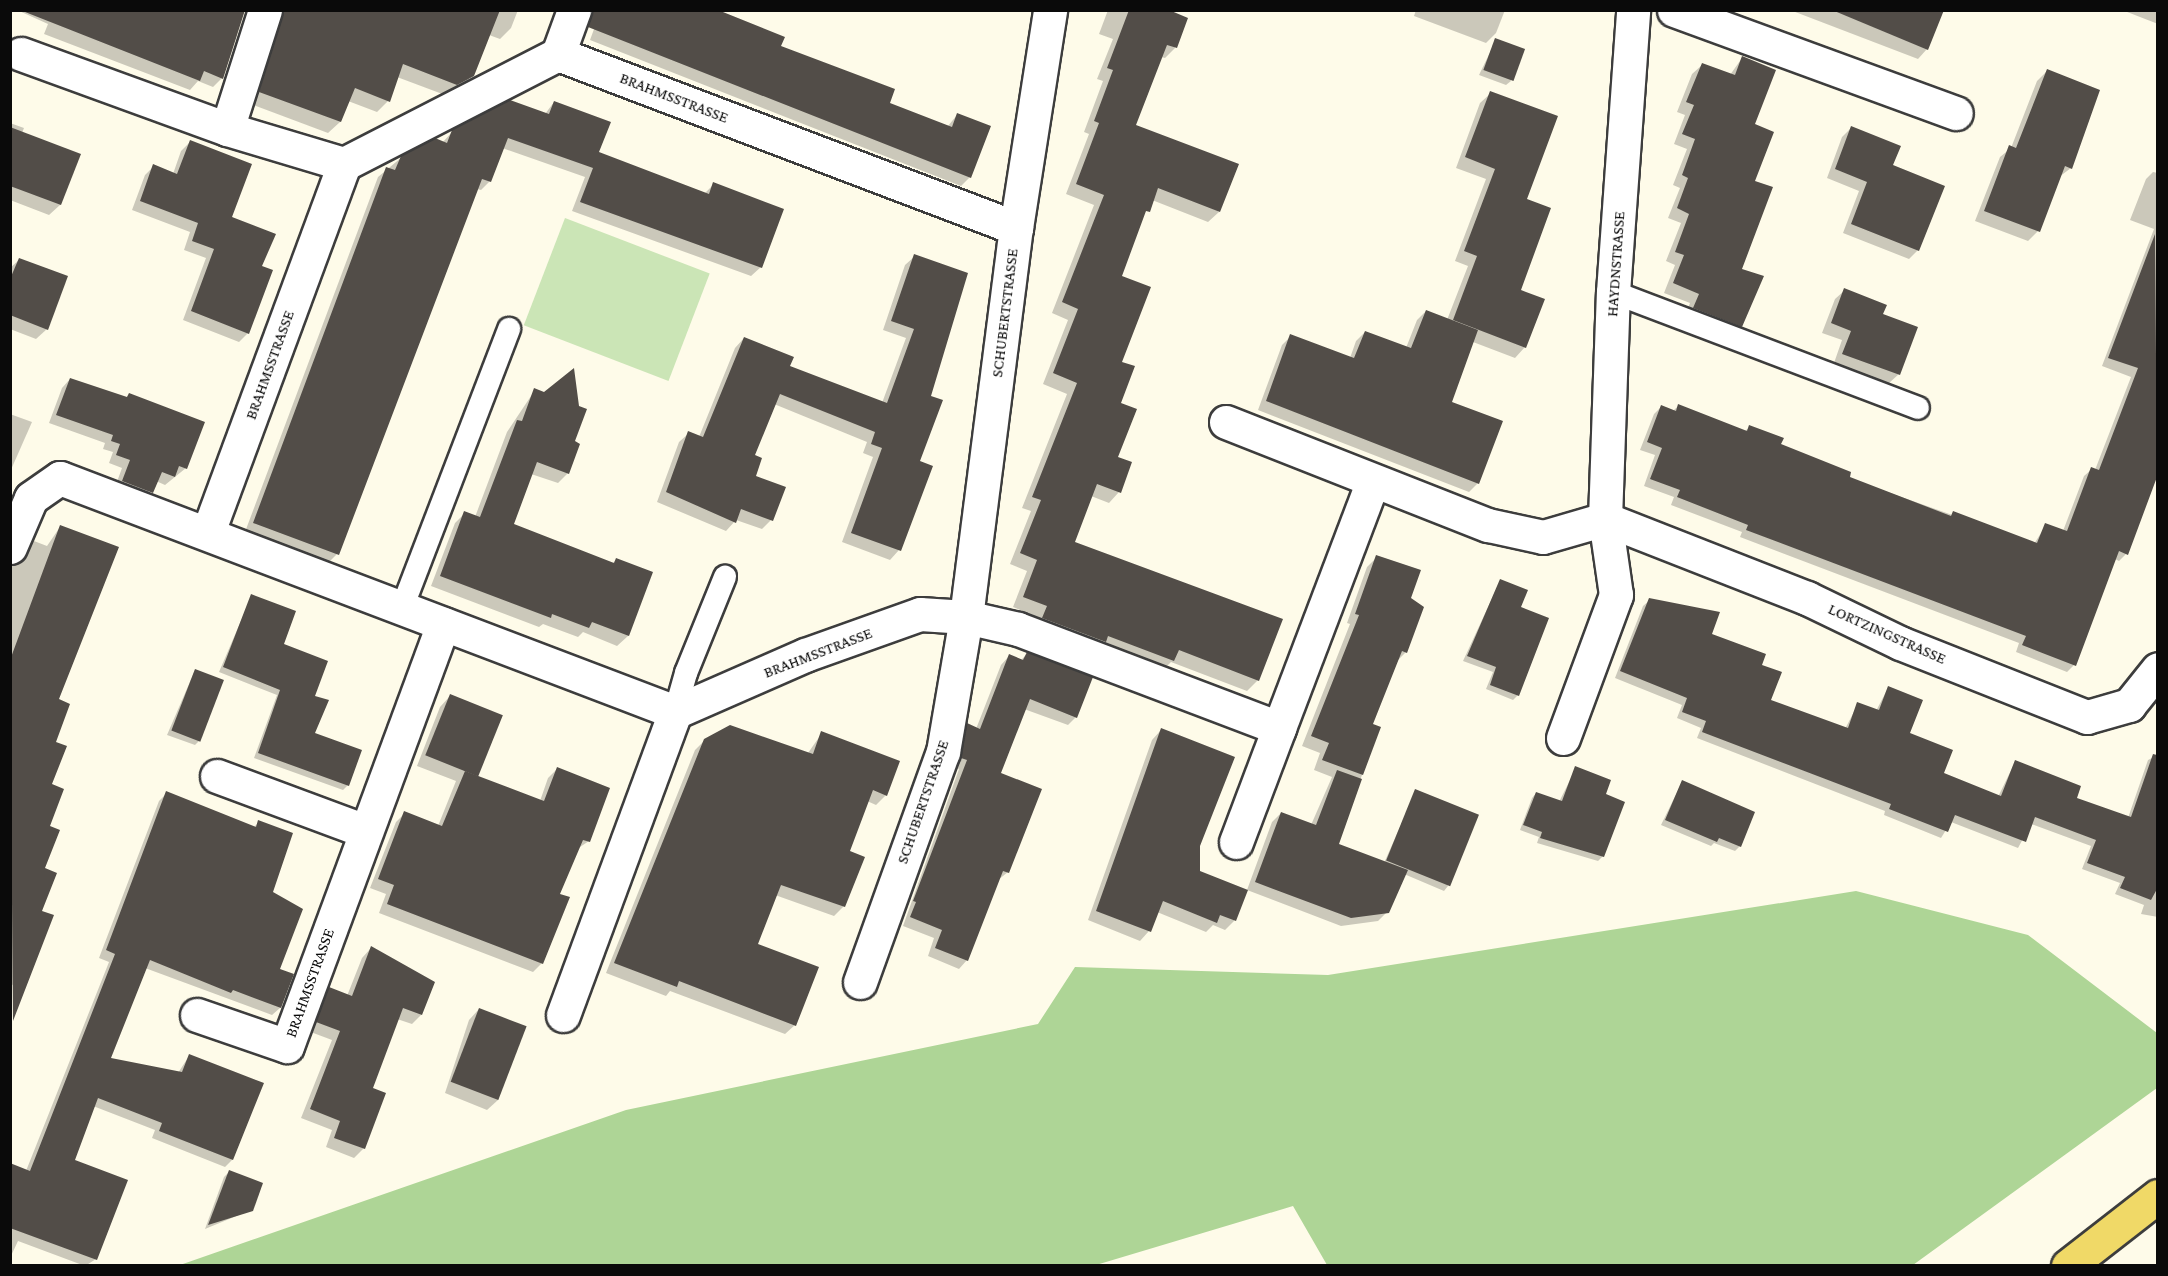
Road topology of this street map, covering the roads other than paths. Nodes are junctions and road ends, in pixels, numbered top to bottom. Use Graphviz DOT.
graph roads {
  1 [pos="265,10"];
  2 [pos="574,10"];
  3 [pos="1050,10"];
  4 [pos="1633,10"];
  5 [pos="1674,10"];
  6 [pos="21,54"];
  7 [pos="558,54"];
  8 [pos="1956,113"];
  9 [pos="227,129"];
  10 [pos="344,165"];
  11 [pos="1016,228"];
  12 [pos="1613,292"];
  13 [pos="508,330"];
  14 [pos="1918,408"];
  15 [pos="1226,422"];
  16 [pos="1373,481"];
  17 [pos="1605,519"];
  18 [pos="208,532"];
  19 [pos="10,547"];
  20 [pos="725,577"];
  21 [pos="402,608"];
  22 [pos="966,617"];
  23 [pos="443,624"];
  24 [pos="2157,669"];
  25 [pos="675,712"];
  26 [pos="1279,728"];
  27 [pos="1563,738"];
  28 [pos="217,776"];
  29 [pos="365,831"];
  30 [pos="1236,842"];
  31 [pos="860,982"];
  32 [pos="197,1015"];
  33 [pos="563,1015"];
  34 [pos="2157,1196"];
  35 [pos="2068,1266"];
  1 -- 9 [label="street"];
  2 -- 7 [label="street"];
  3 -- 11 [label="street, SCHUBERTSTRASSE"];
  4 -- 12 [label="street, HAYDNSTRASSE"];
  5 -- 8 [label="street"];
  6 -- 9 [label="street"];
  7 -- 10 [label="street"];
  7 -- 11 [label="street, BRAHMSSTRASSE"];
  9 -- 10 [label="street"];
  10 -- 18 [label="street, BRAHMSSTRASSE"];
  11 -- 22 [label="street, SCHUBERTSTRASSE"];
  12 -- 14 [label="lane"];
  12 -- 17 [label="street, HAYDNSTRASSE"];
  13 -- 21 [label="lane"];
  15 -- 16 [label="street"];
  16 -- 17 [label="street"];
  16 -- 26 [label="street"];
  17 -- 24 [label="street, LORTZINGSTRASSE"];
  17 -- 27 [label="street, HAYDNSTRASSE"];
  18 -- 19 [label="street"];
  18 -- 21 [label="street"];
  20 -- 25 [label="lane"];
  21 -- 23 [label="street"];
  22 -- 25 [label="street, BRAHMSSTRASSE"];
  22 -- 26 [label="street"];
  22 -- 31 [label="street, SCHUBERTSTRASSE"];
  23 -- 25 [label="street"];
  23 -- 29 [label="street, BRAHMSSTRASSE"];
  25 -- 33 [label="street"];
  26 -- 30 [label="street"];
  28 -- 29 [label="street"];
  29 -- 32 [label="street, BRAHMSSTRASSE"];
  34 -- 35 [label="main road"];
}
